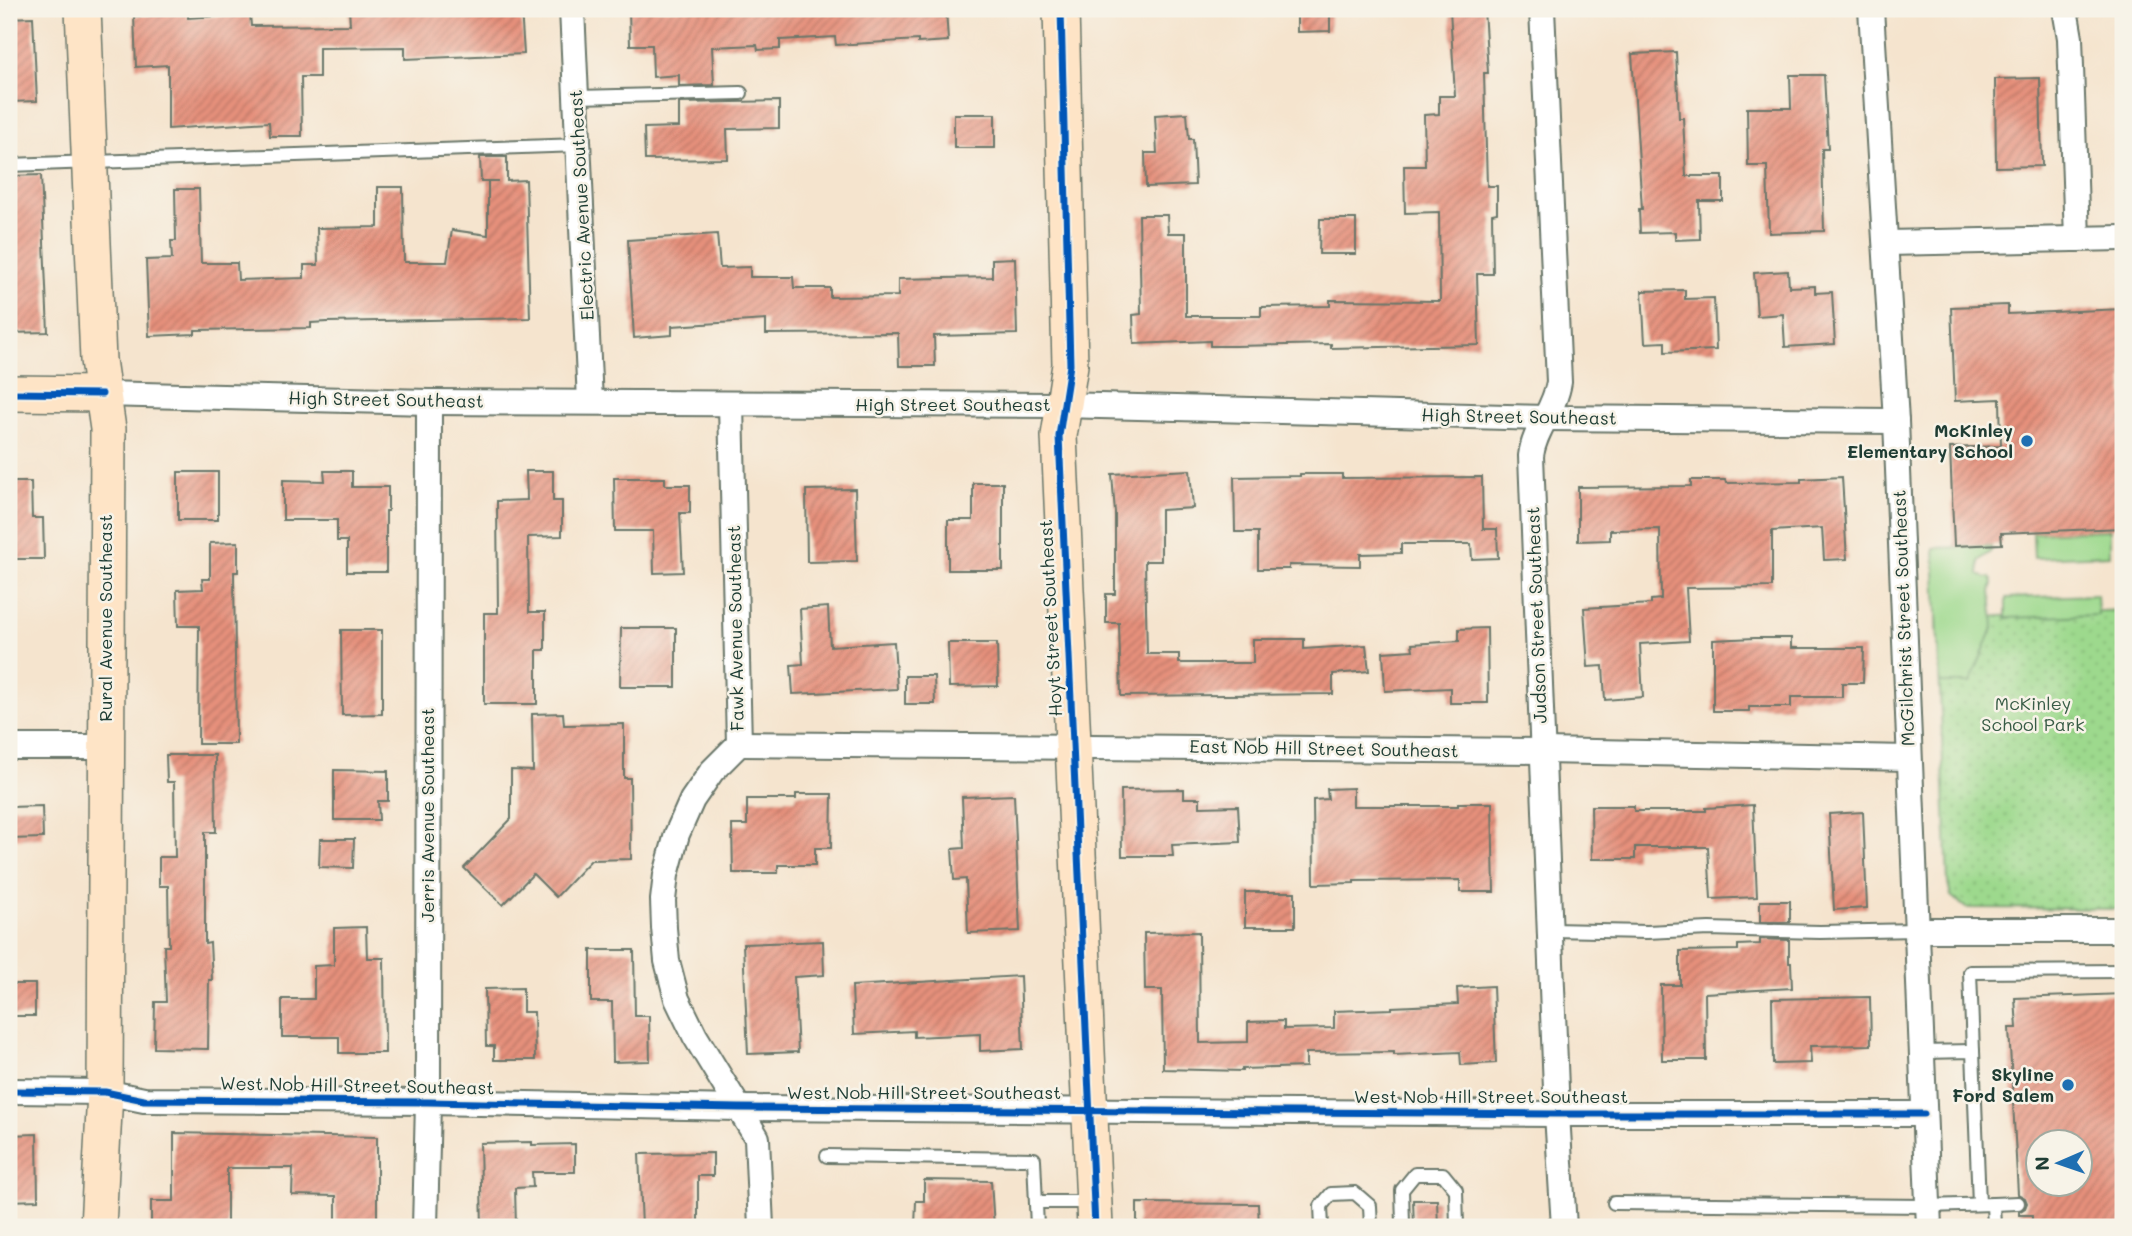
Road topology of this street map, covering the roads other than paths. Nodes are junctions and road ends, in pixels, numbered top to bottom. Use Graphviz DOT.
graph roads {
  1 [pos="83,9"];
  2 [pos="572,9"];
  3 [pos="1061,9"];
  4 [pos="1542,9"];
  5 [pos="1871,9"];
  6 [pos="2066,9"];
  7 [pos="741,93"];
  8 [pos="577,97"];
  9 [pos="580,145"];
  10 [pos="90,162"];
  11 [pos="9,165"];
  12 [pos="2123,238"];
  13 [pos="2077,239"];
  14 [pos="1887,243"];
  15 [pos="9,393"];
  16 [pos="102,394"];
  17 [pos="429,402"];
  18 [pos="590,402"];
  19 [pos="731,404"];
  20 [pos="1062,405"];
  21 [pos="1546,418"];
  22 [pos="1896,421"];
  23 [pos="739,744"];
  24 [pos="1072,746"];
  25 [pos="9,747"];
  26 [pos="105,747"];
  27 [pos="1543,751"];
  28 [pos="1909,758"];
  29 [pos="1550,930"];
  30 [pos="1917,930"];
  31 [pos="2123,930"];
  32 [pos="2123,971"];
  33 [pos="1973,1051"];
  34 [pos="1921,1052"];
  35 [pos="9,1091"];
  36 [pos="105,1092"];
  37 [pos="428,1102"];
  38 [pos="739,1108"];
  39 [pos="1090,1109"];
  40 [pos="1558,1114"];
  41 [pos="1924,1114"];
  42 [pos="827,1156"];
  43 [pos="1036,1202"];
  44 [pos="1614,1203"];
  45 [pos="2018,1203"];
  46 [pos="1979,1204"];
  47 [pos="1993,1204"];
  48 [pos="1095,1215"];
  49 [pos="1928,1217"];
  50 [pos="1403,1224"];
  51 [pos="1564,1226"];
  52 [pos="98,1227"];
  53 [pos="425,1227"];
  54 [pos="761,1227"];
  55 [pos="1037,1227"];
  56 [pos="1322,1227"];
  57 [pos="1371,1227"];
  58 [pos="1457,1227"];
  59 [pos="1531,1227"];
  60 [pos="1994,1227"];
  1 -- 10 [label="street, Rural Avenue Southeast"];
  2 -- 8 [label="street, Electric Avenue Southeast"];
  3 -- 20 [label="street, Hoyt Street Southeast"];
  4 -- 21 [label="street, Judson Street Southeast"];
  5 -- 14 [label="street, McGilchrist Street Southeast"];
  6 -- 13 [label="street"];
  7 -- 8 [label="lane"];
  8 -- 9 [label="street, Electric Avenue Southeast"];
  9 -- 10 [label="lane"];
  9 -- 18 [label="street, Electric Avenue Southeast"];
  10 -- 11 [label="lane"];
  10 -- 16 [label="street, Rural Avenue Southeast"];
  12 -- 13 [label="street"];
  13 -- 14 [label="street"];
  14 -- 22 [label="street, McGilchrist Street Southeast"];
  15 -- 16 [label="street, High Street Southeast"];
  16 -- 17 [label="street, High Street Southeast"];
  16 -- 26 [label="street, Rural Avenue Southeast"];
  17 -- 18 [label="street, High Street Southeast"];
  17 -- 37 [label="street, Jerris Avenue Southeast"];
  18 -- 19 [label="street, High Street Southeast"];
  19 -- 20 [label="street, High Street Southeast"];
  19 -- 23 [label="street, Fawk Avenue Southeast"];
  20 -- 21 [label="street, High Street Southeast"];
  20 -- 24 [label="street, Hoyt Street Southeast"];
  21 -- 22 [label="street, High Street Southeast"];
  21 -- 27 [label="street, Judson Street Southeast"];
  22 -- 28 [label="street, McGilchrist Street Southeast"];
  23 -- 24 [label="street, East Nob Hill Street Southeast"];
  23 -- 38 [label="street, Fawk Avenue Southeast"];
  24 -- 27 [label="street, East Nob Hill Street Southeast"];
  24 -- 39 [label="street, Hoyt Street Southeast"];
  25 -- 26 [label="street"];
  26 -- 36 [label="street, Rural Avenue Southeast"];
  27 -- 28 [label="street, East Nob Hill Street Southeast"];
  27 -- 29 [label="street, Judson Street Southeast"];
  28 -- 30 [label="street, McGilchrist Street Southeast"];
  29 -- 30 [label="lane"];
  29 -- 40 [label="street, Judson Street Southeast"];
  30 -- 31 [label="street"];
  30 -- 34 [label="street, McGilchrist Street Southeast"];
  32 -- 33 [label="lane"];
  33 -- 34 [label="lane"];
  33 -- 46 [label="lane"];
  34 -- 41 [label="street, McGilchrist Street Southeast"];
  35 -- 36 [label="street, West Nob Hill Street Southeast"];
  36 -- 37 [label="street, West Nob Hill Street Southeast"];
  36 -- 52 [label="street, Rural Avenue Southeast"];
  37 -- 38 [label="street, West Nob Hill Street Southeast"];
  37 -- 53 [label="street, Jerris Avenue Southeast"];
  38 -- 39 [label="street, West Nob Hill Street Southeast"];
  38 -- 54 [label="street, Fawk Avenue Southeast"];
  39 -- 40 [label="street, West Nob Hill Street Southeast"];
  39 -- 48 [label="street, Hoyt Street Southeast"];
  40 -- 41 [label="street, West Nob Hill Street Southeast"];
  40 -- 51 [label="street, Judson Street Southeast"];
  41 -- 49 [label="street, McGilchrist Street Southeast"];
  42 -- 43 [label="lane"];
  43 -- 48 [label="lane"];
  43 -- 55 [label="lane"];
  44 -- 49 [label="lane"];
  45 -- 47 [label="lane"];
  46 -- 47 [label="lane"];
  46 -- 49 [label="lane"];
  47 -- 60 [label="lane"];
  50 -- 58 [label="lane"];
  51 -- 59 [label="lane"];
  56 -- 57 [label="lane"];
}
